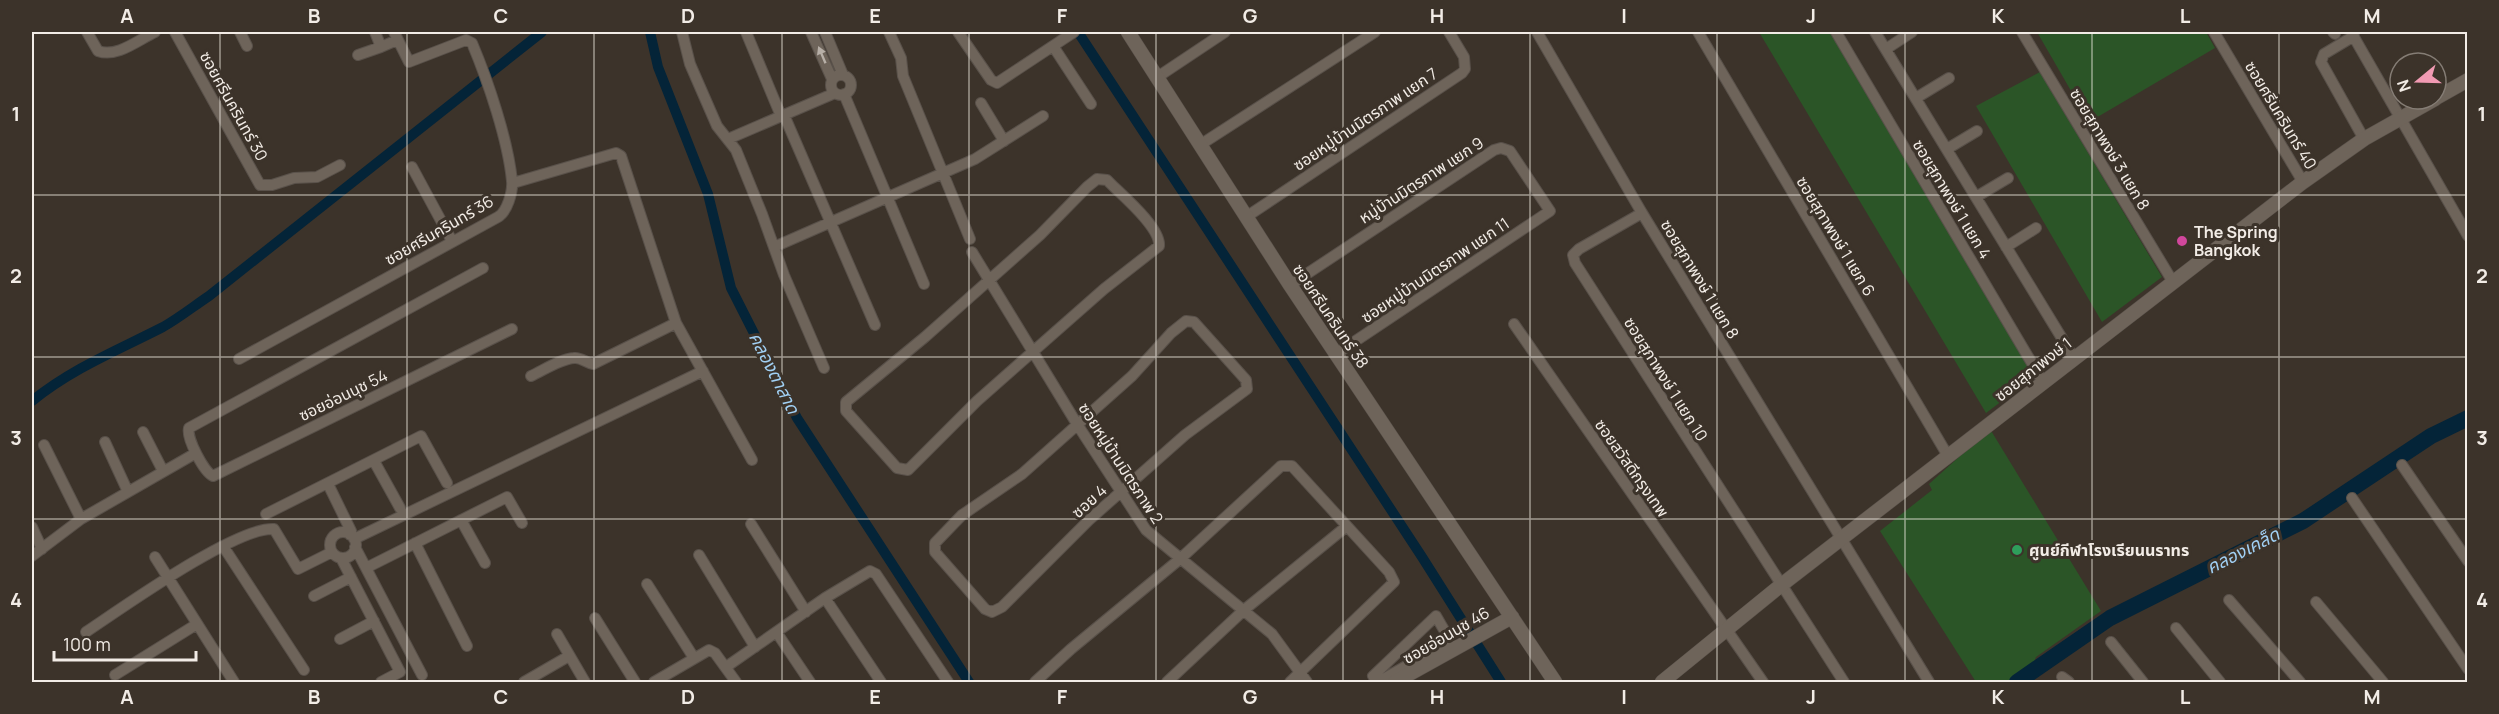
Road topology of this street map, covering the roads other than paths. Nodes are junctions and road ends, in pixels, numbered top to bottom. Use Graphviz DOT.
graph roads {
  1 [pos="87,32"];
  2 [pos="155,32"];
  3 [pos="175,32"];
  4 [pos="240,32"];
  5 [pos="375,32"];
  6 [pos="682,32"];
  7 [pos="746,32"];
  8 [pos="811,32"];
  9 [pos="825,32"];
  10 [pos="889,32"];
  11 [pos="958,32"];
  12 [pos="1074,32"];
  13 [pos="1128,32"];
  14 [pos="1225,32"];
  15 [pos="1375,32"];
  16 [pos="1449,32"];
  17 [pos="1537,32"];
  18 [pos="1698,32"];
  19 [pos="1836,32"];
  20 [pos="1875,32"];
  21 [pos="1912,32"];
  22 [pos="2022,32"];
  23 [pos="2214,32"];
  24 [pos="2353,34"];
  25 [pos="396,36"];
  26 [pos="247,46"];
  27 [pos="381,46"];
  28 [pos="1053,46"];
  29 [pos="1886,49"];
  30 [pos="358,55"];
  31 [pos="843,75"];
  32 [pos="1156,78"];
  33 [pos="1949,78"];
  34 [pos="832,79"];
  35 [pos="2468,80"];
  36 [pos="2448,92"];
  37 [pos="839,94"];
  38 [pos="1916,98"];
  39 [pos="981,103"];
  40 [pos="1091,104"];
  41 [pos="2414,111"];
  42 [pos="783,116"];
  43 [pos="1043,116"];
  44 [pos="2402,118"];
  45 [pos="1977,131"];
  46 [pos="728,139"];
  47 [pos="2364,139"];
  48 [pos="1004,141"];
  49 [pos="1200,146"];
  50 [pos="1947,149"];
  51 [pos="340,165"];
  52 [pos="412,168"];
  53 [pos="944,172"];
  54 [pos="2008,178"];
  55 [pos="2303,182"];
  56 [pos="513,183"];
  57 [pos="1976,198"];
  58 [pos="888,199"];
  59 [pos="1551,211"];
  60 [pos="1642,213"];
  61 [pos="1246,217"];
  62 [pos="830,223"];
  63 [pos="2036,228"];
  64 [pos="2468,236"];
  65 [pos="970,239"];
  66 [pos="452,241"];
  67 [pos="774,247"];
  68 [pos="2006,247"];
  69 [pos="972,252"];
  70 [pos="483,268"];
  71 [pos="989,280"];
  72 [pos="2173,282"];
  73 [pos="924,284"];
  74 [pos="1290,285"];
  75 [pos="676,323"];
  76 [pos="1515,324"];
  77 [pos="875,325"];
  78 [pos="513,329"];
  79 [pos="1033,352"];
  80 [pos="1336,354"];
  81 [pos="2074,358"];
  82 [pos="239,359"];
  83 [pos="824,368"];
  84 [pos="703,371"];
  85 [pos="531,376"];
  86 [pos="2043,382"];
  87 [pos="1077,424"];
  88 [pos="143,432"];
  89 [pos="105,442"];
  90 [pos="45,445"];
  91 [pos="196,453"];
  92 [pos="1948,456"];
  93 [pos="752,460"];
  94 [pos="374,461"];
  95 [pos="2402,465"];
  96 [pos="164,471"];
  97 [pos="447,483"];
  98 [pos="328,484"];
  99 [pos="128,492"];
  100 [pos="1121,493"];
  101 [pos="2352,498"];
  102 [pos="400,508"];
  103 [pos="266,514"];
  104 [pos="81,519"];
  105 [pos="460,520"];
  106 [pos="522,523"];
  107 [pos="751,524"];
  108 [pos="1347,526"];
  109 [pos="32,527"];
  110 [pos="353,540"];
  111 [pos="1840,540"];
  112 [pos="415,543"];
  113 [pos="223,546"];
  114 [pos="42,549"];
  115 [pos="337,555"];
  116 [pos="699,555"];
  117 [pos="32,556"];
  118 [pos="155,556"];
  119 [pos="1180,559"];
  120 [pos="2468,561"];
  121 [pos="484,563"];
  122 [pos="366,568"];
  123 [pos="351,577"];
  124 [pos="168,578"];
  125 [pos="648,584"];
  126 [pos="1780,586"];
  127 [pos="314,596"];
  128 [pos="825,598"];
  129 [pos="2229,600"];
  130 [pos="2316,602"];
  131 [pos="1244,610"];
  132 [pos="806,612"];
  133 [pos="1512,617"];
  134 [pos="595,618"];
  135 [pos="374,621"];
  136 [pos="197,624"];
  137 [pos="1726,628"];
  138 [pos="2176,628"];
  139 [pos="86,632"];
  140 [pos="777,633"];
  141 [pos="557,634"];
  142 [pos="340,639"];
  143 [pos="2111,642"];
  144 [pos="1456,645"];
  145 [pos="467,646"];
  146 [pos="755,647"];
  147 [pos="569,656"];
  148 [pos="694,658"];
  149 [pos="726,667"];
  150 [pos="2468,669"];
  151 [pos="304,670"];
  152 [pos="115,675"];
  153 [pos="422,675"];
  154 [pos="1304,678"];
  155 [pos="234,682"];
  156 [pos="381,682"];
  157 [pos="524,682"];
  158 [pos="585,682"];
  159 [pos="636,682"];
  160 [pos="654,682"];
  161 [pos="736,682"];
  162 [pos="810,682"];
  163 [pos="881,682"];
  164 [pos="948,682"];
  165 [pos="1035,682"];
  166 [pos="1167,682"];
  167 [pos="1290,682"];
  168 [pos="1377,682"];
  169 [pos="1395,682"];
  170 [pos="1555,682"];
  171 [pos="1662,682"];
  172 [pos="1763,682"];
  173 [pos="1844,682"];
  174 [pos="1929,682"];
  175 [pos="2143,682"];
  176 [pos="2220,682"];
  177 [pos="2300,682"];
  178 [pos="2383,682"];
  1 -- 2 [label="street"];
  3 -- 51 [label="street, ซอยศรีนครินทร์ 30"];
  4 -- 26 [label="street"];
  5 -- 27 [label="street"];
  6 -- 46 [label="street"];
  7 -- 42 [label="street"];
  34 -- 8 [label="street, one-way"];
  9 -- 31 [label="street"];
  10 -- 53 [label="street"];
  11 -- 28 [label="street"];
  12 -- 28 [label="street"];
  13 -- 32 [label="street, ซอยศรีนครินทร์ 38"];
  14 -- 32 [label="street"];
  15 -- 49 [label="street"];
  16 -- 61 [label="street, ซอยหมู่บ้านมิตรภาพ แยก 7"];
  17 -- 60 [label="street, ซอยสุภาพงษ์ 1 แยก 8"];
  18 -- 92 [label="street, ซอยสุภาพงษ์ 1 แยก 6"];
  19 -- 86 [label="street, ซอยสุภาพงษ์ 1 แยก 4"];
  20 -- 29 [label="street"];
  21 -- 29 [label="street"];
  22 -- 72 [label="street, ซอยสุภาพงษ์ 3 แยก 8"];
  23 -- 55 [label="street, ซอยศรีนครินทร์ 40"];
  24 -- 44 [label="street"];
  24 -- 47 [label="street"];
  25 -- 27 [label="street"];
  25 -- 56 [label="street, ซอยศรีนครินทร์ 36"];
  27 -- 30 [label="street"];
  28 -- 40 [label="street"];
  29 -- 38 [label="street"];
  31 -- 34 [label="street"];
  31 -- 37 [label="street"];
  32 -- 49 [label="street, ซอยศรีนครินทร์ 38"];
  33 -- 38 [label="street"];
  34 -- 37 [label="street"];
  35 -- 36 [label="street, ซอยสุภาพงษ์ 1"];
  37 -- 42 [label="street"];
  37 -- 58 [label="street"];
  38 -- 50 [label="street"];
  39 -- 48 [label="street"];
  41 -- 44 [label="street, ซอยสุภาพงษ์ 1"];
  42 -- 46 [label="street"];
  42 -- 62 [label="street"];
  43 -- 48 [label="street"];
  44 -- 47 [label="street, ซอยสุภาพงษ์ 1"];
  44 -- 64 [label="street"];
  45 -- 50 [label="street"];
  46 -- 67 [label="street"];
  47 -- 55 [label="street, ซอยสุภาพงษ์ 1"];
  48 -- 53 [label="street"];
  49 -- 61 [label="street, ซอยศรีนครินทร์ 38"];
  50 -- 57 [label="street"];
  52 -- 66 [label="street"];
  53 -- 58 [label="street"];
  53 -- 65 [label="street"];
  54 -- 57 [label="street"];
  55 -- 72 [label="street, ซอยสุภาพงษ์ 1"];
  56 -- 66 [label="street, ซอยศรีนครินทร์ 36"];
  56 -- 75 [label="street"];
  57 -- 68 [label="street"];
  58 -- 62 [label="street"];
  58 -- 73 [label="street"];
  59 -- 74 [label="street, หมู่บ้านมิตรภาพ แยก 9"];
  59 -- 80 [label="street, ซอยหมู่บ้านมิตรภาพ แยก 11"];
  60 -- 111 [label="street, ซอยสุภาพงษ์ 1 แยก 8"];
  60 -- 126 [label="street, ซอยสุภาพงษ์ 1 แยก 10"];
  61 -- 74 [label="street, ซอยศรีนครินทร์ 38"];
  62 -- 67 [label="street"];
  62 -- 77 [label="street"];
  63 -- 68 [label="street"];
  66 -- 82 [label="street, ซอยศรีนครินทร์ 36"];
  67 -- 83 [label="street"];
  68 -- 81 [label="street"];
  69 -- 71 [label="street, ซอยหมู่บ้านมิตรภาพ 2"];
  70 -- 91 [label="street, ซอยอ่อนนุช 54"];
  71 -- 79 [label="street, ซอยหมู่บ้านมิตรภาพ 2"];
  71 -- 79 [label="street"];
  71 -- 79 [label="street"];
  72 -- 81 [label="street, ซอยสุภาพงษ์ 1"];
  74 -- 80 [label="street, ซอยศรีนครินทร์ 38"];
  75 -- 84 [label="street"];
  75 -- 85 [label="street"];
  76 -- 137 [label="street, ซอยสวัสดีกรุงเทพ"];
  78 -- 91 [label="street, ซอยอ่อนนุช 54"];
  79 -- 87 [label="street, ซอยหมู่บ้านมิตรภาพ 2"];
  80 -- 133 [label="street, ซอยศรีนครินทร์ 38"];
  81 -- 86 [label="street, ซอยสุภาพงษ์ 1"];
  84 -- 93 [label="street"];
  84 -- 110 [label="street"];
  86 -- 92 [label="street, ซอยสุภาพงษ์ 1"];
  87 -- 100 [label="street, ซอยหมู่บ้านมิตรภาพ 2"];
  87 -- 100 [label="street, ซอย 4"];
  87 -- 100 [label="street, ซอย 4"];
  88 -- 96 [label="street"];
  89 -- 99 [label="street"];
  90 -- 104 [label="street"];
  91 -- 96 [label="street"];
  92 -- 111 [label="street, ซอยสุภาพงษ์ 1"];
  94 -- 97 [label="street"];
  94 -- 98 [label="street"];
  94 -- 102 [label="street"];
  95 -- 120 [label="street"];
  96 -- 99 [label="street"];
  98 -- 103 [label="street"];
  98 -- 110 [label="street"];
  99 -- 104 [label="street"];
  100 -- 119 [label="street, ซอยหมู่บ้านมิตรภาพ 2"];
  101 -- 150 [label="street"];
  104 -- 114 [label="street"];
  105 -- 106 [label="street"];
  105 -- 112 [label="street"];
  105 -- 121 [label="street"];
  107 -- 132 [label="street"];
  108 -- 119 [label="street"];
  108 -- 131 [label="street"];
  108 -- 154 [label="street"];
  109 -- 114 [label="street"];
  110 -- 115 [label="street"];
  110 -- 115 [label="street"];
  110 -- 122 [label="street"];
  111 -- 126 [label="street, ซอยสุภาพงษ์ 1"];
  111 -- 174 [label="street, ซอยสุภาพงษ์ 1 แยก 8"];
  112 -- 122 [label="street"];
  112 -- 145 [label="street"];
  113 -- 115 [label="street"];
  113 -- 124 [label="street"];
  113 -- 151 [label="street"];
  114 -- 117 [label="street"];
  115 -- 123 [label="street"];
  116 -- 146 [label="street"];
  118 -- 124 [label="street"];
  119 -- 131 [label="street, ซอยหมู่บ้านมิตรภาพ 2"];
  119 -- 165 [label="street"];
  122 -- 153 [label="street"];
  123 -- 127 [label="street"];
  123 -- 135 [label="street"];
  124 -- 136 [label="street"];
  124 -- 139 [label="street"];
  125 -- 148 [label="street"];
  126 -- 137 [label="street, ซอยสุภาพงษ์ 1"];
  126 -- 173 [label="street, ซอยสุภาพงษ์ 1 แยก 10"];
  128 -- 132 [label="street"];
  128 -- 163 [label="street"];
  128 -- 164 [label="street"];
  129 -- 177 [label="street"];
  130 -- 178 [label="street"];
  131 -- 154 [label="street, ซอยหมู่บ้านมิตรภาพ 2"];
  131 -- 166 [label="street"];
  132 -- 140 [label="street"];
  133 -- 144 [label="street, ซอยอ่อนนุช 46"];
  133 -- 170 [label="street"];
  134 -- 159 [label="street"];
  135 -- 142 [label="street"];
  135 -- 156 [label="street"];
  136 -- 152 [label="street"];
  136 -- 155 [label="street"];
  137 -- 171 [label="street, ซอยสุภาพงษ์ 1"];
  137 -- 172 [label="street, ซอยสวัสดีกรุงเทพ"];
  138 -- 176 [label="street"];
  140 -- 146 [label="street"];
  140 -- 162 [label="street"];
  141 -- 147 [label="street"];
  143 -- 175 [label="street"];
  144 -- 168 [label="street"];
  144 -- 168 [label="street"];
  144 -- 169 [label="street, ซอยอ่อนนุช 46"];
  146 -- 149 [label="street"];
  147 -- 157 [label="street"];
  147 -- 158 [label="street"];
  148 -- 149 [label="street"];
  148 -- 160 [label="street"];
  149 -- 161 [label="street"];
  154 -- 167 [label="street"];
}
